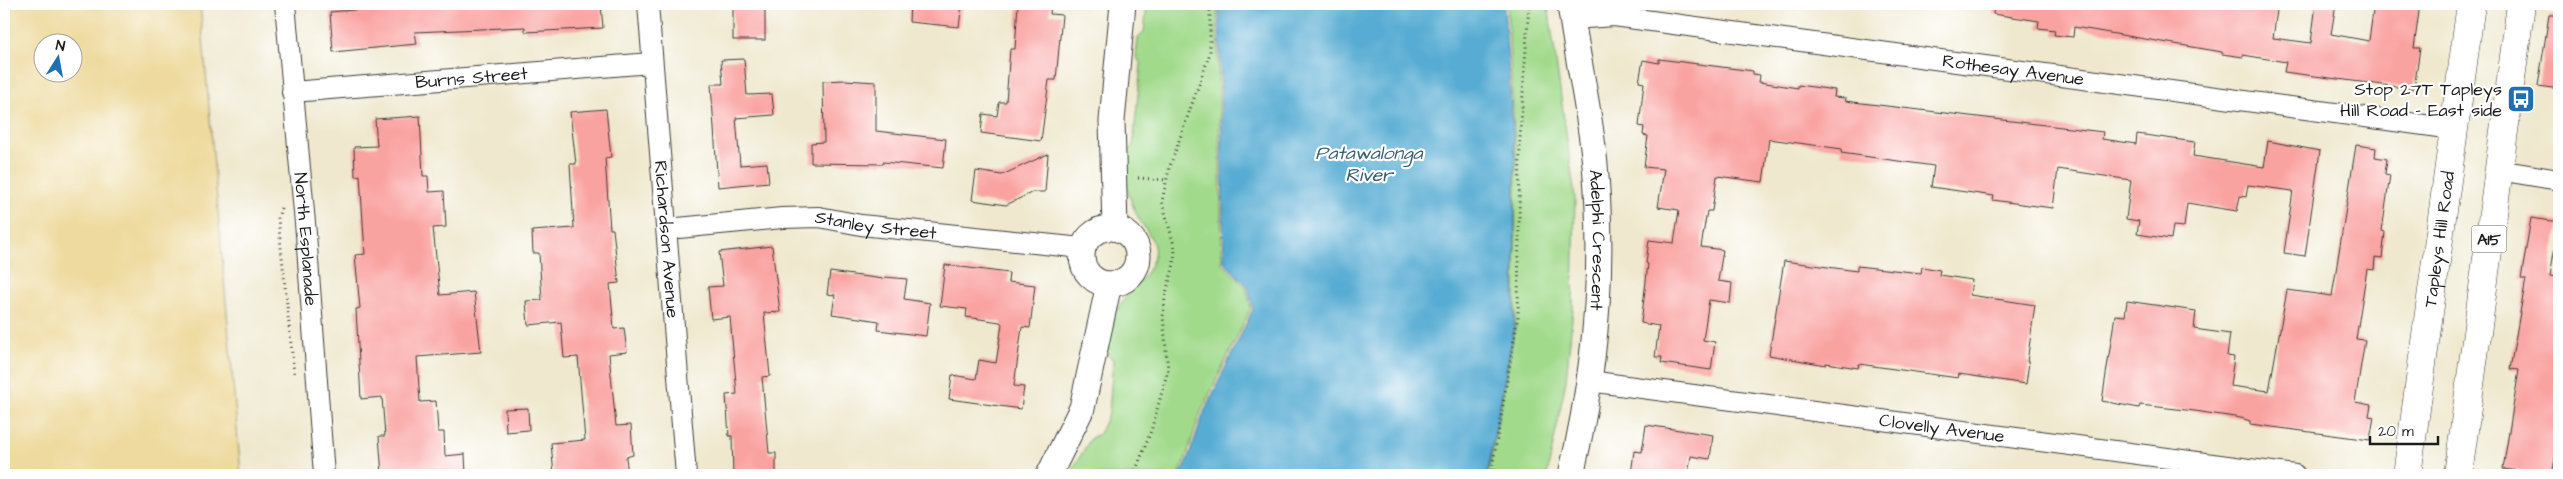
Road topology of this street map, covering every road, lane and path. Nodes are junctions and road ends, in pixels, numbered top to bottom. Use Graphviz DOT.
graph roads {
  1 [pos="285,4"];
  2 [pos="648,4"];
  3 [pos="1123,4"];
  4 [pos="1210,4"];
  5 [pos="1529,4"];
  6 [pos="2471,4"];
  7 [pos="2521,4"];
  8 [pos="1571,12"];
  9 [pos="651,63"];
  10 [pos="292,92"];
  11 [pos="2454,129"];
  12 [pos="2498,170"];
  13 [pos="1137,178"];
  14 [pos="1167,180"];
  15 [pos="2559,180"];
  16 [pos="1115,228"];
  17 [pos="668,229"];
  18 [pos="1082,248"];
  19 [pos="1109,284"];
  20 [pos="1590,381"];
  21 [pos="324,475"];
  22 [pos="686,475"];
  23 [pos="1049,475"];
  24 [pos="1134,475"];
  25 [pos="1491,475"];
  26 [pos="1571,475"];
  27 [pos="2295,475"];
  28 [pos="2408,475"];
  29 [pos="2458,475"];
  1 -- 10 [label="street, North Esplanade"];
  2 -- 9 [label="street, Richardson Avenue"];
  3 -- 16 [label="street"];
  4 -- 14 [label="path"];
  5 -- 25 [label="path"];
  6 -- 11 [label="main road, Tapleys Hill Road"];
  7 -- 12 [label="main road, A15"];
  8 -- 11 [label="street, Rothesay Avenue"];
  8 -- 20 [label="street, Adelphi Crescent"];
  9 -- 10 [label="street, Burns Street"];
  9 -- 17 [label="street, Richardson Avenue"];
  10 -- 21 [label="street, North Esplanade"];
  11 -- 28 [label="main road, Tapleys Hill Road"];
  12 -- 15 [label="street"];
  12 -- 29 [label="main road, A15"];
  13 -- 14 [label="path"];
  14 -- 24 [label="path"];
  16 -- 18 [label="street"];
  16 -- 19 [label="street"];
  17 -- 18 [label="street, Stanley Street"];
  17 -- 22 [label="street, Richardson Avenue"];
  18 -- 19 [label="street"];
  19 -- 23 [label="street"];
  20 -- 26 [label="street, Adelphi Crescent"];
  20 -- 27 [label="street, Clovelly Avenue"];
}
